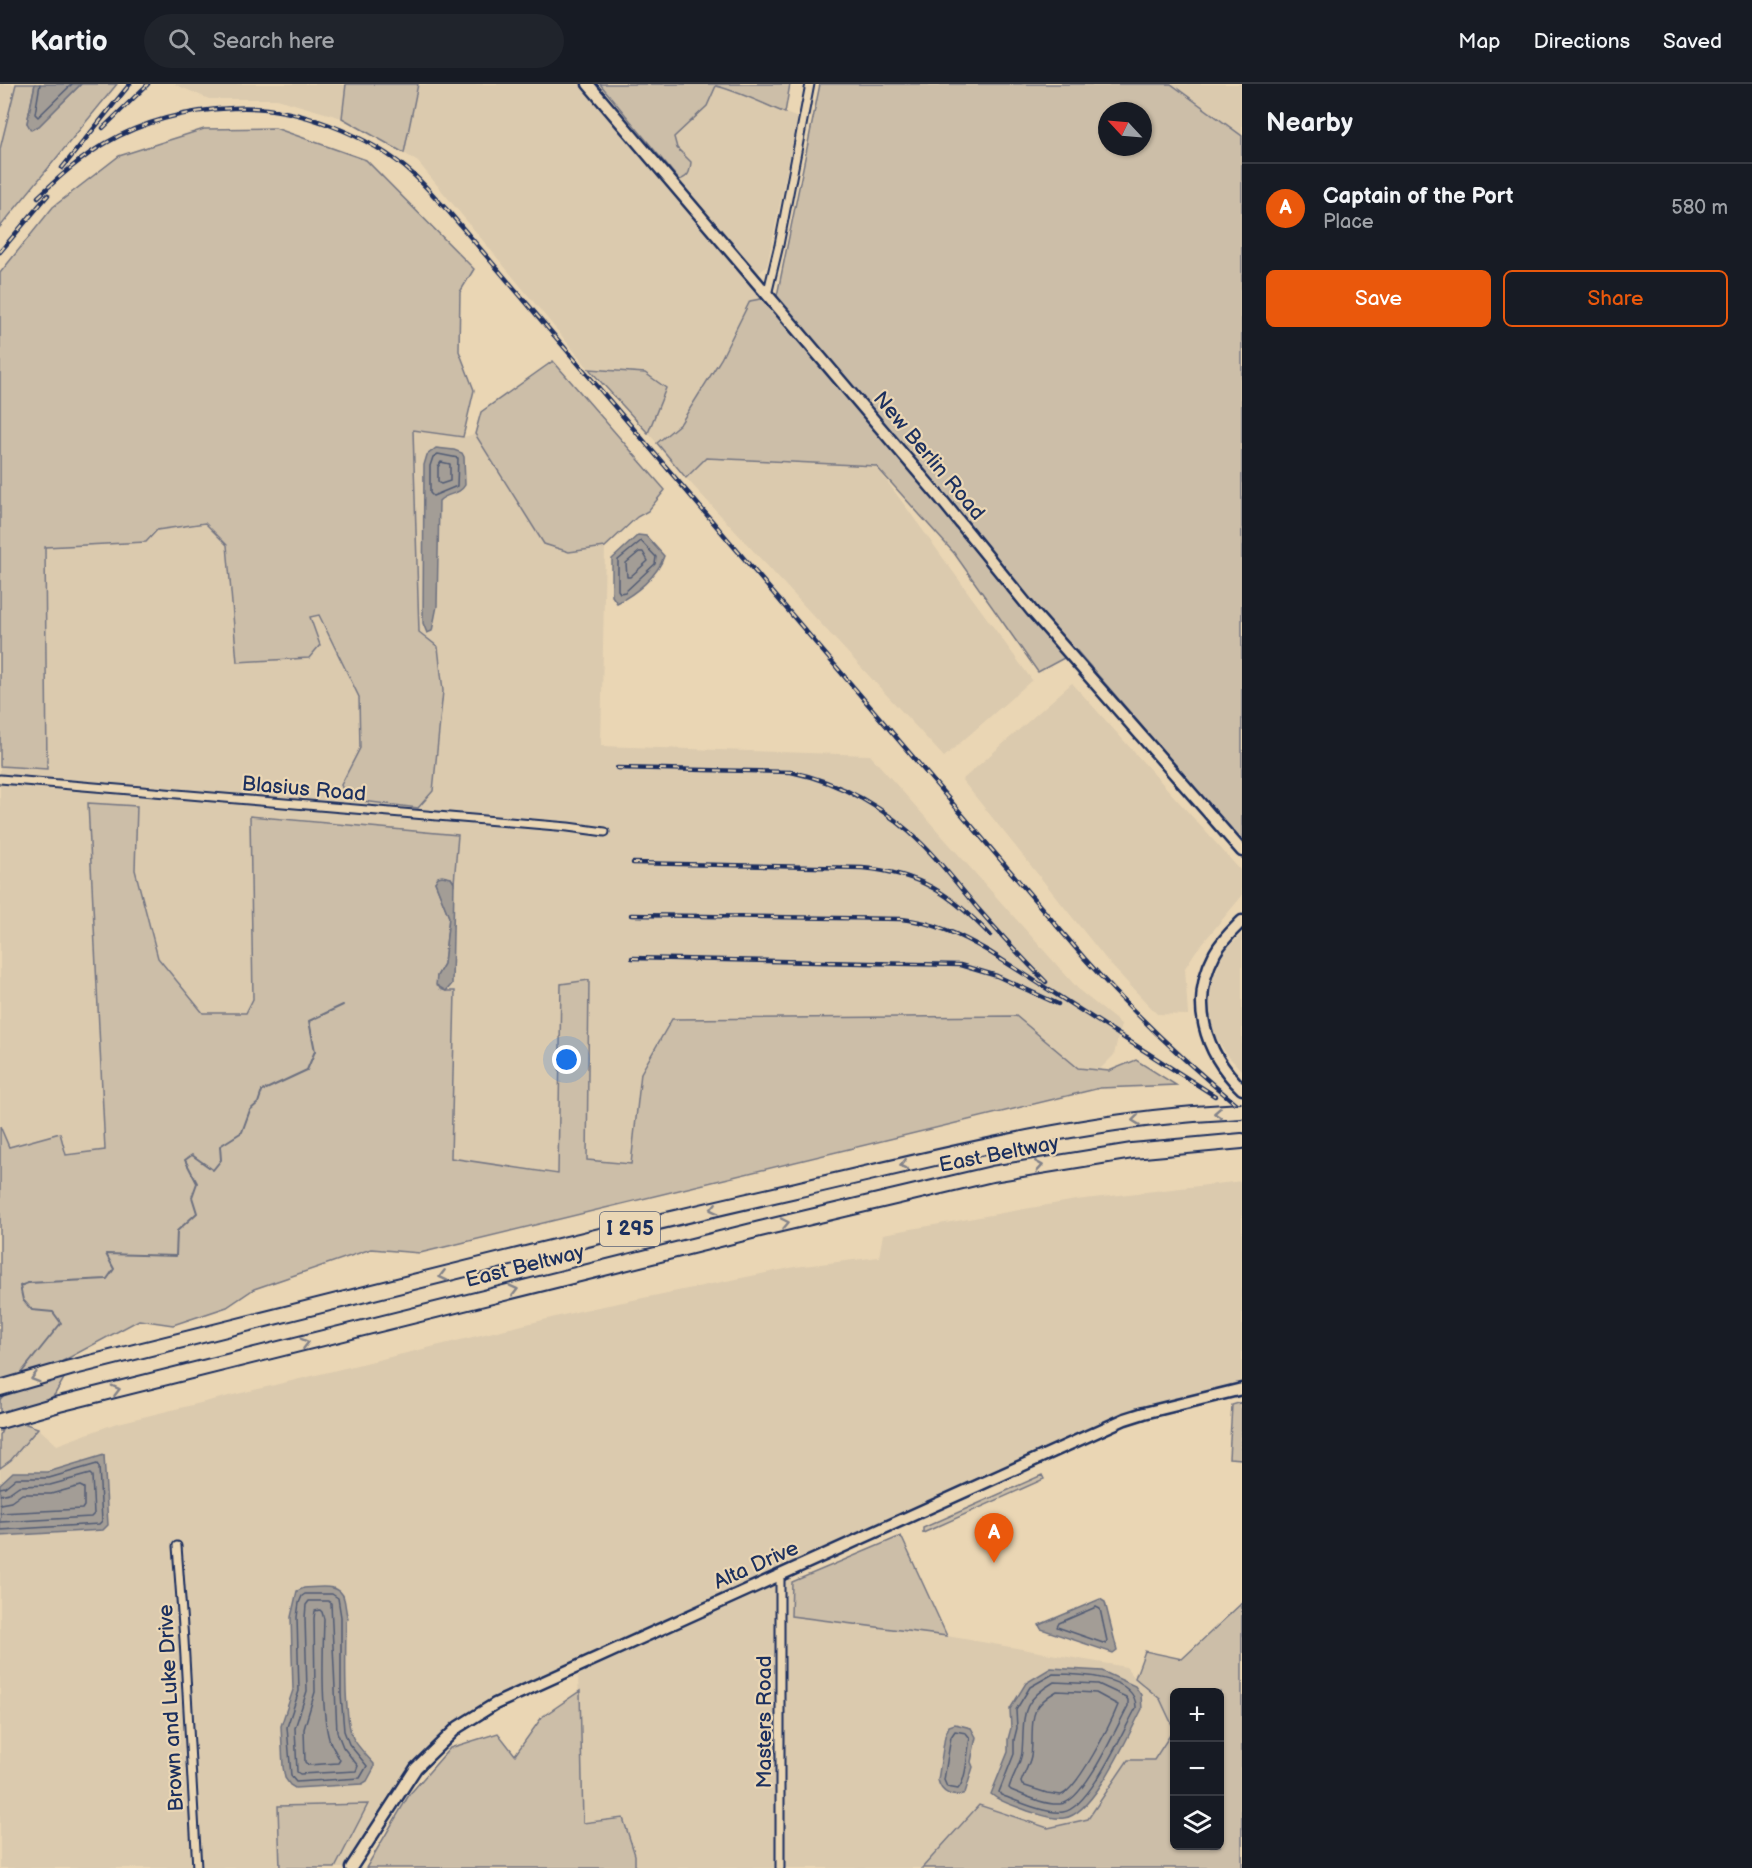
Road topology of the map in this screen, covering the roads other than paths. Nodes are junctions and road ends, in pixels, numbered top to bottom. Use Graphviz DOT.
graph roads {
  1 [pos="588,84"];
  2 [pos="810,84"];
  3 [pos="767,295"];
  4 [pos="0,779"];
  5 [pos="605,832"];
  6 [pos="1242,851"];
  7 [pos="1242,921"];
  8 [pos="1242,1089"];
  9 [pos="1242,1111"];
  10 [pos="1242,1141"];
  11 [pos="0,1388"];
  12 [pos="1242,1389"];
  13 [pos="0,1421"];
  14 [pos="177,1546"];
  15 [pos="780,1576"];
  16 [pos="197,1868"];
  17 [pos="351,1868"];
  18 [pos="780,1868"];
  1 -- 3 [label="street, New Berlin Road"];
  2 -- 3 [label="street"];
  3 -- 6 [label="street, New Berlin Road"];
  4 -- 5 [label="street, Blasius Road"];
  7 -- 8 [label="street"];
  9 -- 11 [label="highway, East Beltway / I 295, one-way, bridge"];
  13 -- 10 [label="highway, East Beltway / I 295, one-way"];
  12 -- 15 [label="street, Alta Drive"];
  14 -- 16 [label="street, Brown and Luke Drive"];
  15 -- 17 [label="street, Alta Drive"];
  15 -- 18 [label="street, Masters Road"];
}
